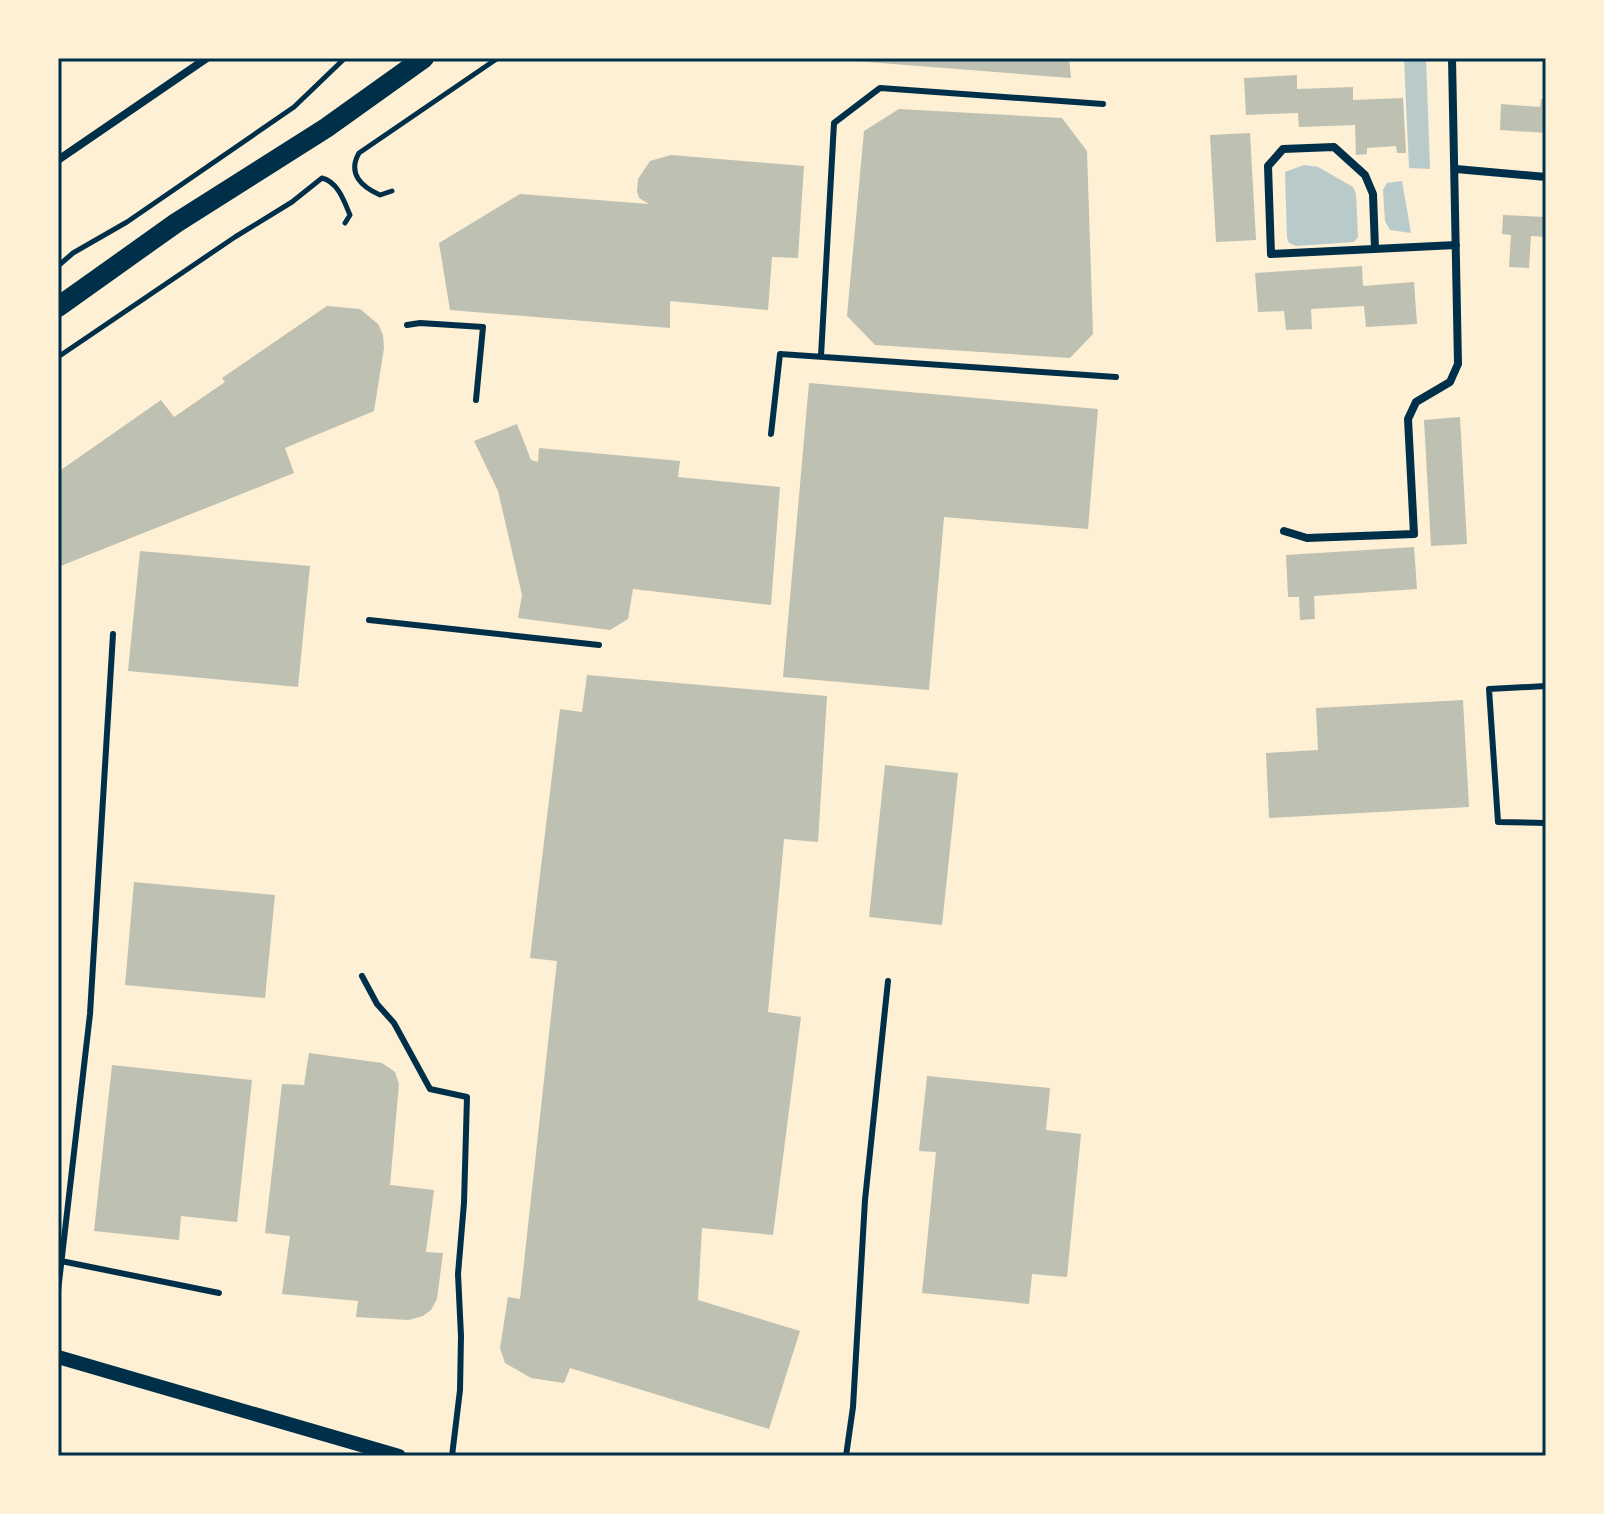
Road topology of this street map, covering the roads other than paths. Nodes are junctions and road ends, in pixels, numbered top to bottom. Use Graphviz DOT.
graph roads {
  1 [pos="207,58"];
  2 [pos="424,58"];
  3 [pos="1452,58"];
  4 [pos="1103,104"];
  5 [pos="58,160"];
  6 [pos="1456,169"];
  7 [pos="1546,177"];
  8 [pos="1456,245"];
  9 [pos="1375,249"];
  10 [pos="58,307"];
  11 [pos="407,325"];
  12 [pos="821,356"];
  13 [pos="1116,377"];
  14 [pos="476,400"];
  15 [pos="771,434"];
  16 [pos="1284,531"];
  17 [pos="369,620"];
  18 [pos="113,634"];
  19 [pos="599,645"];
  20 [pos="1546,686"];
  21 [pos="1546,823"];
  22 [pos="362,976"];
  23 [pos="888,981"];
  24 [pos="61,1261"];
  25 [pos="58,1291"];
  26 [pos="219,1293"];
  27 [pos="58,1357"];
  28 [pos="399,1456"];
  29 [pos="452,1456"];
  30 [pos="846,1456"];
  1 -- 5 [label="street"];
  2 -- 10 [label="main road"];
  3 -- 6 [label="street"];
  4 -- 12 [label="lane"];
  6 -- 7 [label="street"];
  6 -- 8 [label="street"];
  8 -- 9 [label="street"];
  8 -- 16 [label="street"];
  9 -- 9 [label="street"];
  11 -- 14 [label="lane"];
  12 -- 13 [label="lane"];
  12 -- 15 [label="lane"];
  17 -- 19 [label="lane"];
  18 -- 24 [label="lane"];
  20 -- 21 [label="lane"];
  22 -- 29 [label="lane"];
  23 -- 30 [label="lane"];
  24 -- 25 [label="lane"];
  24 -- 26 [label="lane"];
  27 -- 28 [label="street"];
}
